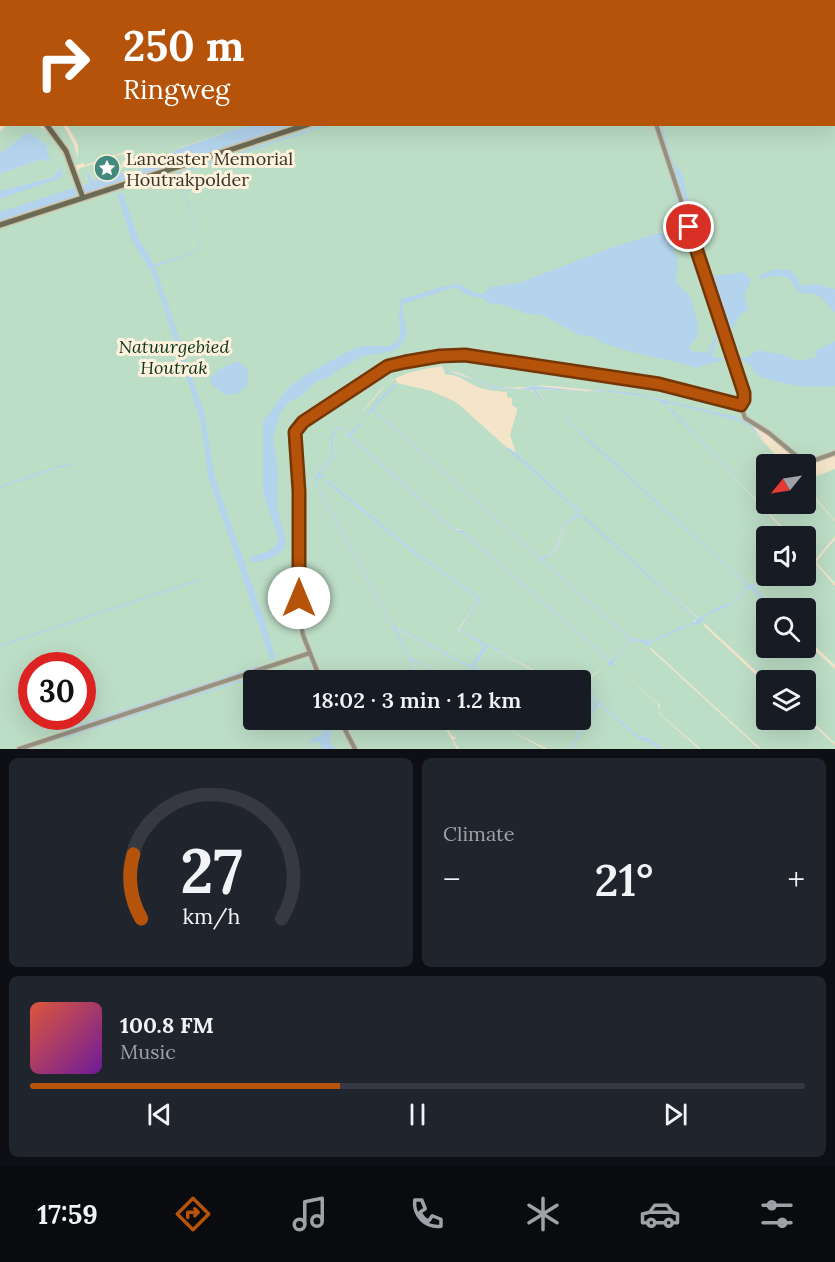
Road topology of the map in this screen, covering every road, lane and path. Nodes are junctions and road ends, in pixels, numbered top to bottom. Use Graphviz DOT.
graph roads {
  1 [pos="47,126"];
  2 [pos="303,126"];
  3 [pos="657,126"];
  4 [pos="82,196"];
  5 [pos="0,225"];
  6 [pos="741,405"];
  7 [pos="835,453"];
  8 [pos="310,653"];
  9 [pos="317,670"];
  10 [pos="345,730"];
  11 [pos="19,749"];
  12 [pos="355,749"];
  1 -- 4 [label="street"];
  2 -- 4 [label="street"];
  3 -- 6 [label="street"];
  4 -- 5 [label="street"];
  6 -- 7 [label="street"];
  6 -- 8 [label="street"];
  8 -- 9 [label="street"];
  8 -- 11 [label="street"];
  10 -- 12 [label="street"];
}
